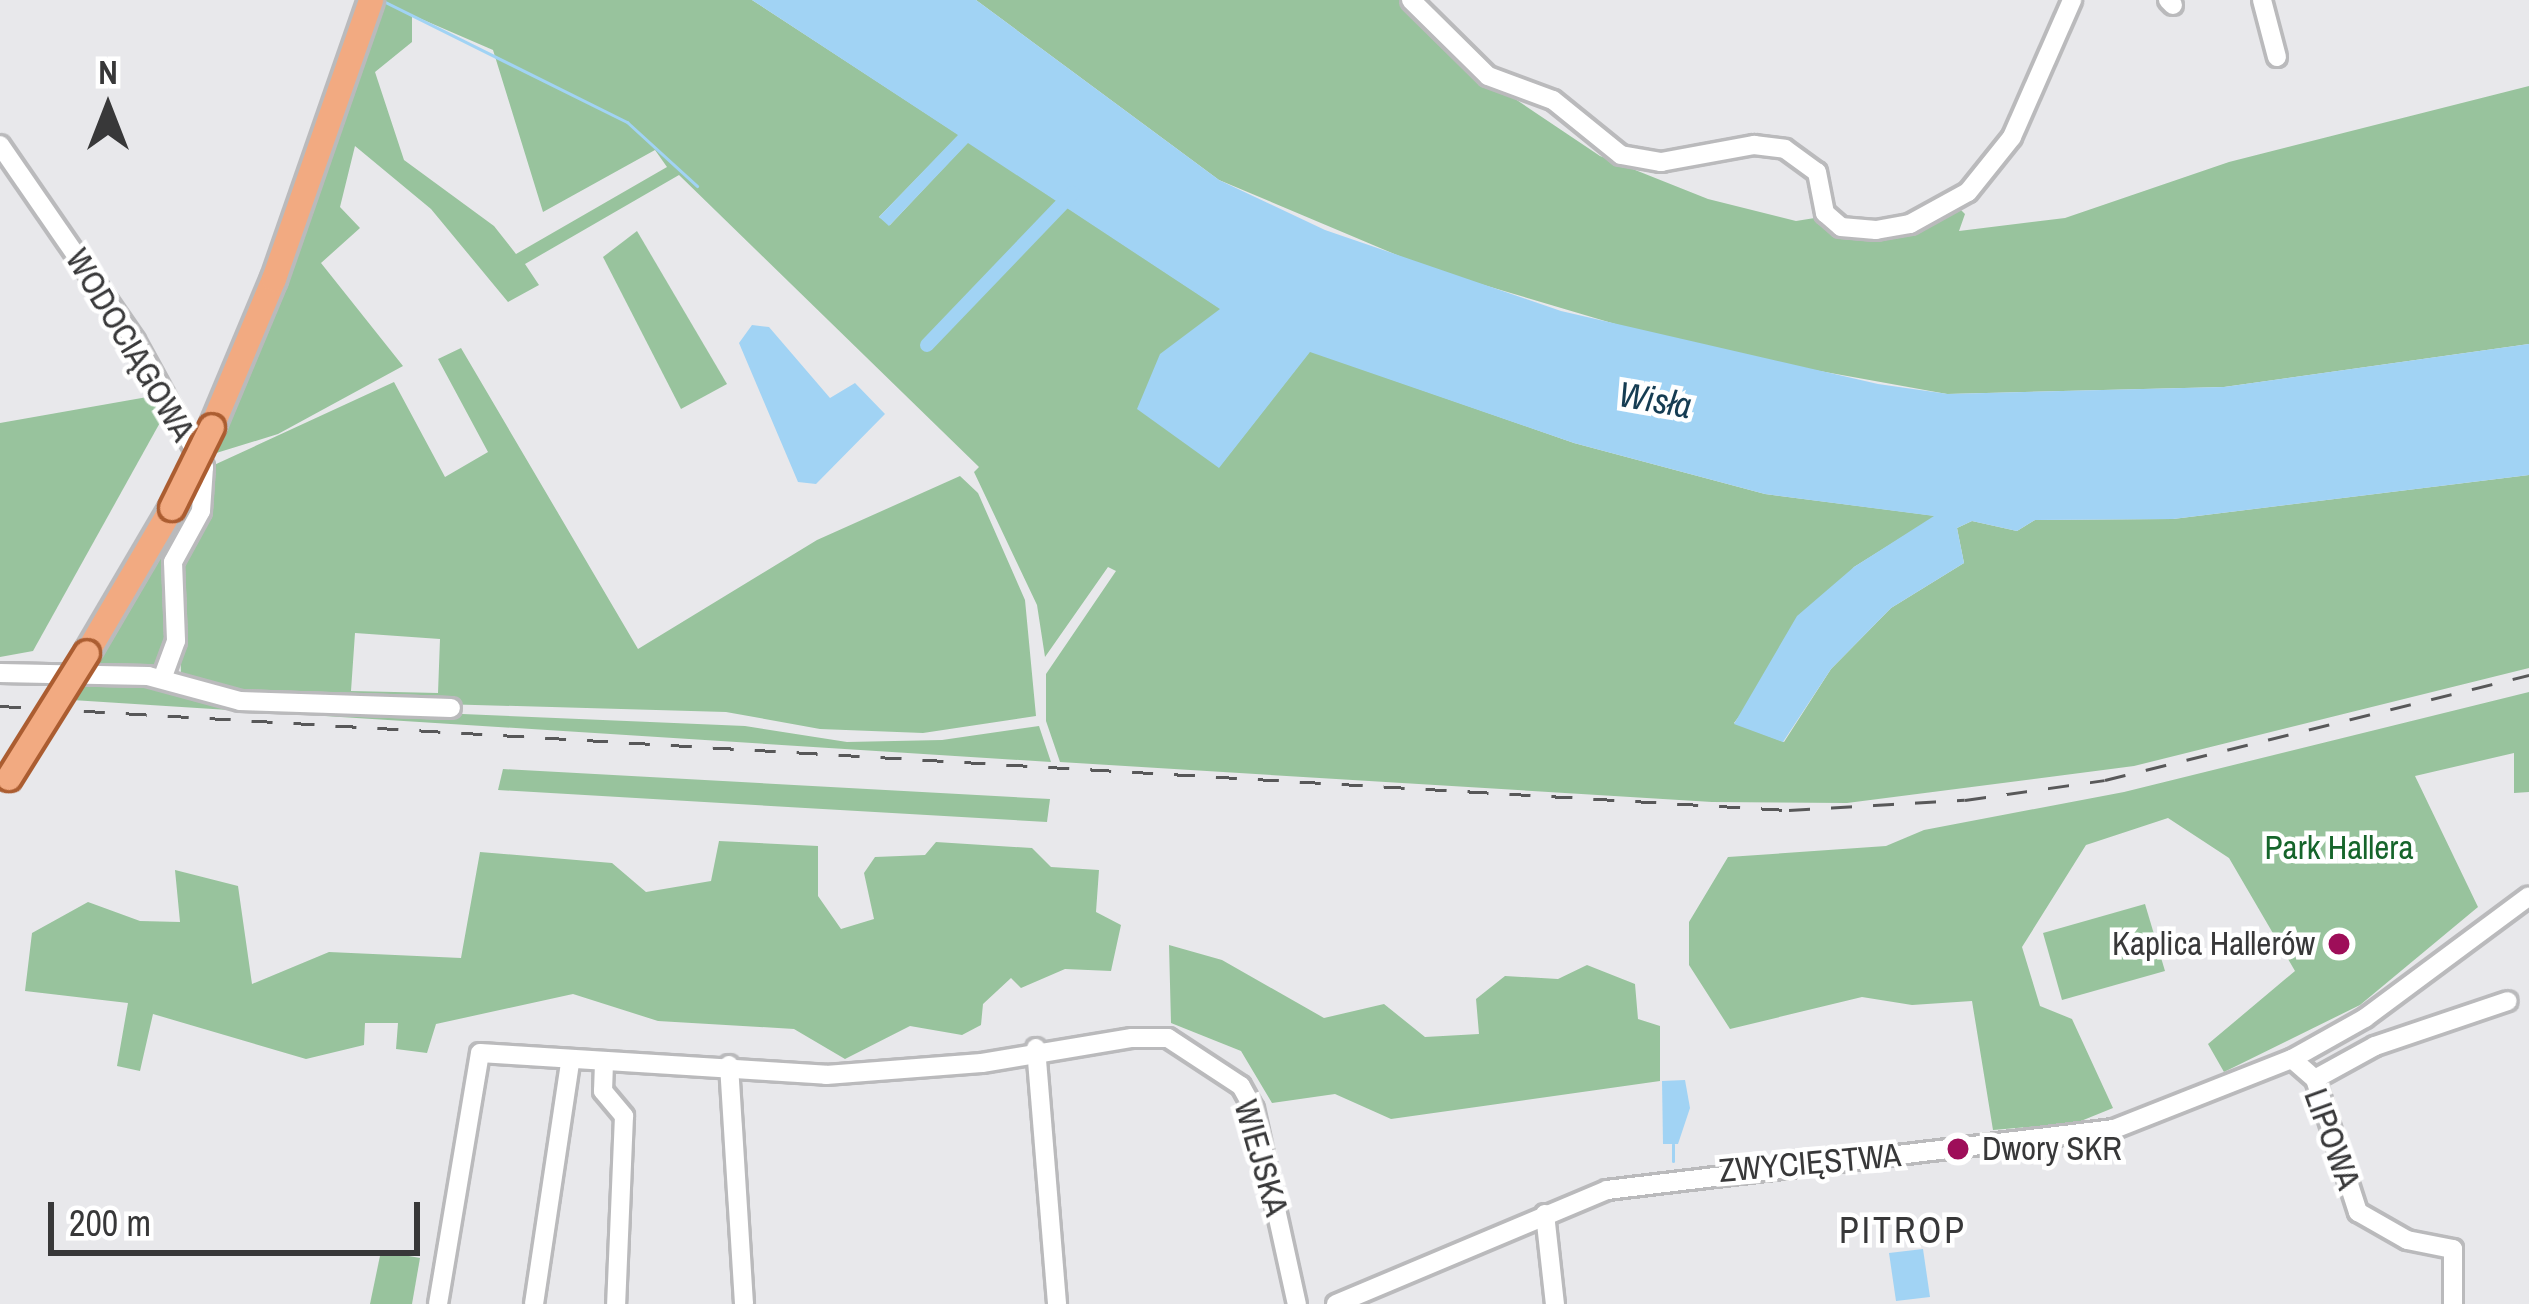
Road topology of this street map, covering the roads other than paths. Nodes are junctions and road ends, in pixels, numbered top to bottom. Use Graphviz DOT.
graph roads {
  1 [pos="371,0"];
  2 [pos="1411,0"];
  3 [pos="2072,0"];
  4 [pos="2262,0"];
  5 [pos="2278,57"];
  6 [pos="0,145"];
  7 [pos="0,673"];
  8 [pos="162,679"];
  9 [pos="451,708"];
  10 [pos="5,786"];
  11 [pos="2529,896"];
  12 [pos="2508,1001"];
  13 [pos="1036,1048"];
  14 [pos="2292,1059"];
  15 [pos="570,1062"];
  16 [pos="604,1063"];
  17 [pos="729,1065"];
  18 [pos="2315,1079"];
  19 [pos="1545,1214"];
  20 [pos="1369,1296"];
  21 [pos="438,1304"];
  22 [pos="534,1304"];
  23 [pos="616,1304"];
  24 [pos="744,1304"];
  25 [pos="1057,1304"];
  26 [pos="1297,1304"];
  27 [pos="1336,1304"];
  28 [pos="1555,1304"];
  29 [pos="2453,1304"];
  1 -- 10 [label="main road, bridge"];
  2 -- 3 [label="street"];
  4 -- 5 [label="street"];
  6 -- 8 [label="street, WODOCIĄGOWA"];
  7 -- 8 [label="street"];
  8 -- 9 [label="street"];
  11 -- 14 [label="street, ZWYCIĘSTWA"];
  12 -- 18 [label="street"];
  13 -- 17 [label="street, WIEJSKA"];
  13 -- 25 [label="street"];
  13 -- 26 [label="street, WIEJSKA"];
  14 -- 18 [label="street, LIPOWA"];
  14 -- 19 [label="street, ZWYCIĘSTWA"];
  15 -- 16 [label="street, WIEJSKA"];
  15 -- 21 [label="street, WIEJSKA"];
  15 -- 22 [label="street"];
  16 -- 17 [label="street, WIEJSKA"];
  16 -- 23 [label="street"];
  17 -- 24 [label="street"];
  18 -- 29 [label="street, LIPOWA"];
  19 -- 20 [label="street, ZWYCIĘSTWA"];
  19 -- 28 [label="street"];
  20 -- 27 [label="street, ZWYCIĘSTWA"];
}
